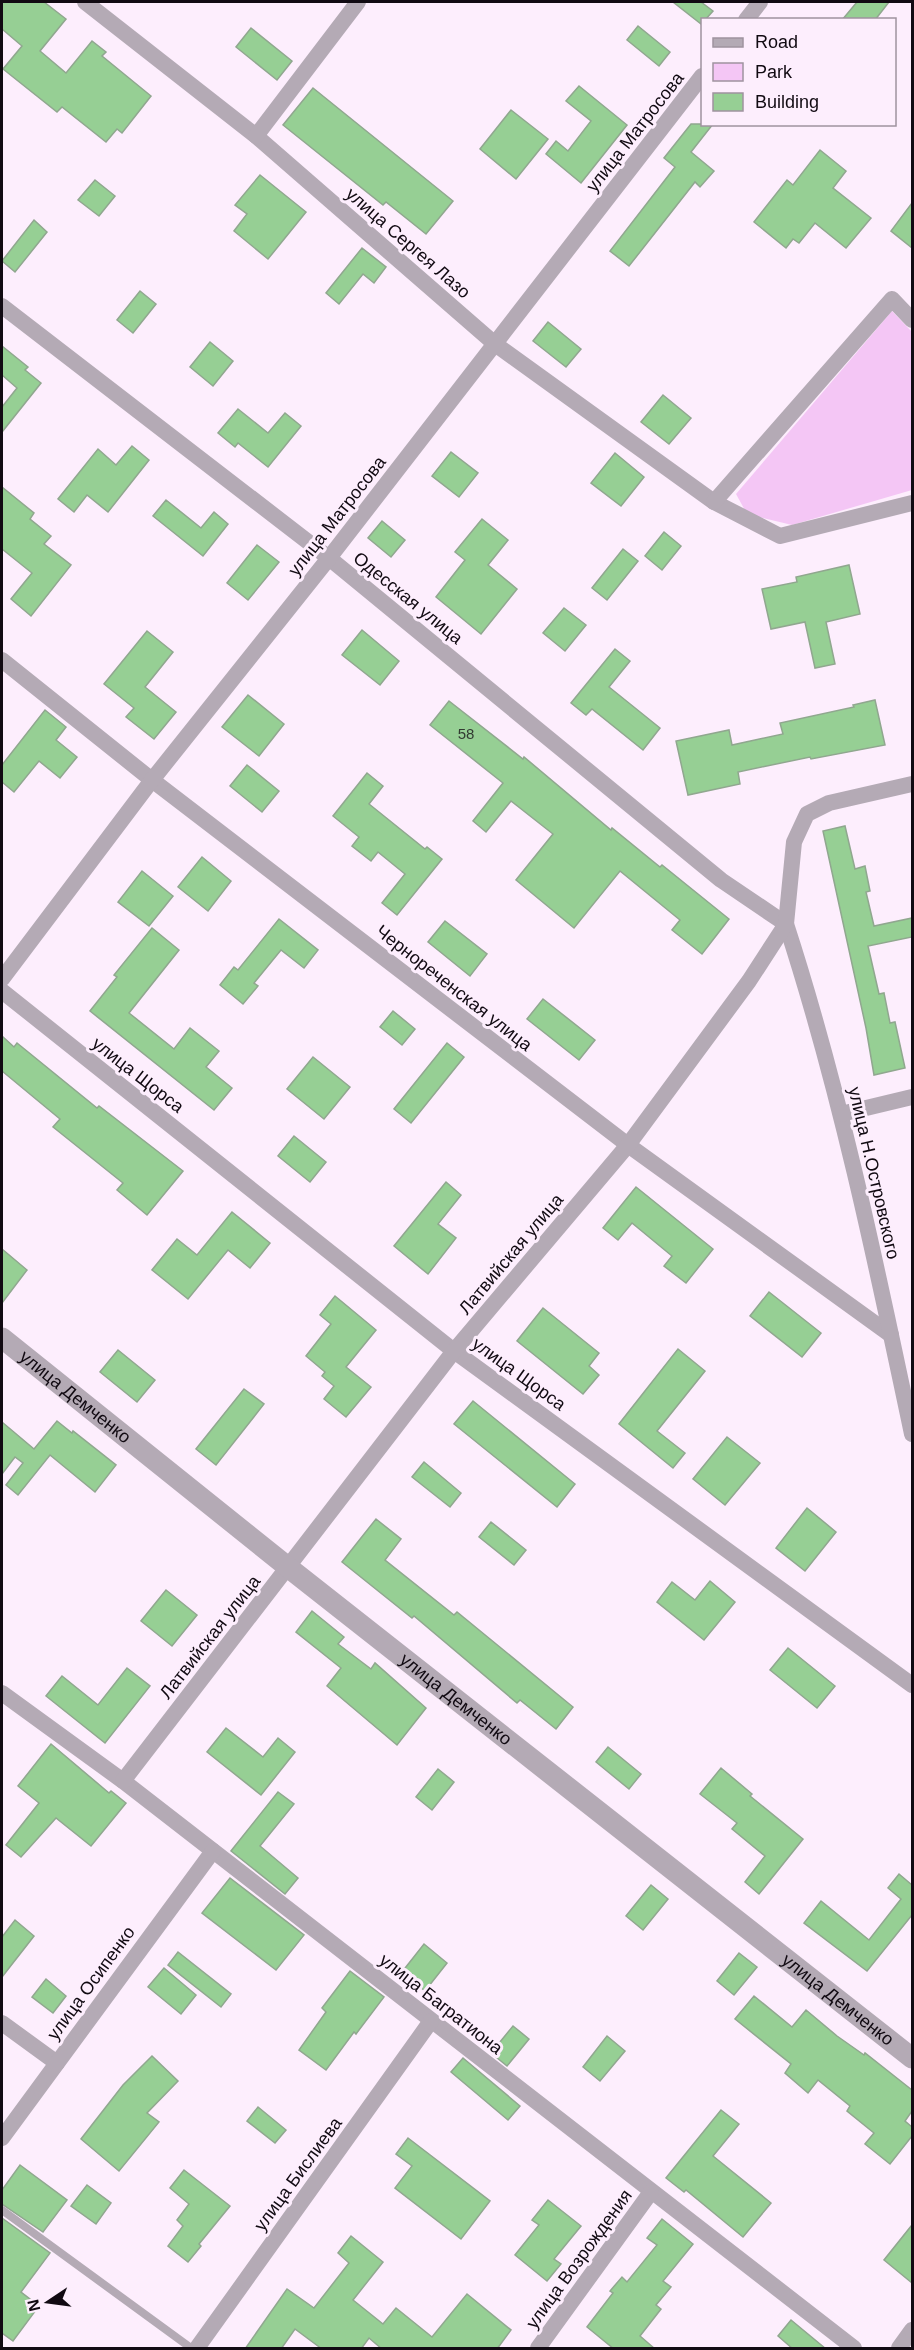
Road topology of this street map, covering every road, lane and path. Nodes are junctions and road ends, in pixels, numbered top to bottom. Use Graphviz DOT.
graph roads {
  1 [pos="85,2"];
  2 [pos="358,2"];
  3 [pos="760,2"];
  4 [pos="748,18"];
  5 [pos="701,76"];
  6 [pos="256,136"];
  7 [pos="2,306"];
  8 [pos="912,320"];
  9 [pos="495,344"];
  10 [pos="714,502"];
  11 [pos="912,502"];
  12 [pos="329,558"];
  13 [pos="2,660"];
  14 [pos="152,780"];
  15 [pos="912,784"];
  16 [pos="786,924"];
  17 [pos="2,979"];
  18 [pos="2,991"];
  19 [pos="912,1097"];
  20 [pos="841,1114"];
  21 [pos="628,1145"];
  22 [pos="891,1335"];
  23 [pos="2,1338"];
  24 [pos="454,1351"];
  25 [pos="912,1434"];
  26 [pos="289,1568"];
  27 [pos="912,1685"];
  28 [pos="2,1693"];
  29 [pos="123,1781"];
  30 [pos="213,1851"];
  31 [pos="431,2021"];
  32 [pos="2,2023"];
  33 [pos="912,2058"];
  34 [pos="57,2062"];
  35 [pos="2,2138"];
  36 [pos="651,2192"];
  37 [pos="2,2210"];
  38 [pos="912,2330"];
  39 [pos="191,2349"];
  40 [pos="197,2349"];
  41 [pos="538,2349"];
  42 [pos="854,2349"];
  43 [pos="899,2349"];
  1 -- 6 [label="street, улица Сергея Лазо"];
  2 -- 6 [label="street"];
  3 -- 4 [label="street"];
  5 -- 9 [label="street, улица Матросова"];
  6 -- 9 [label="street, улица Сергея Лазо"];
  7 -- 12 [label="street, Одесская улица"];
  8 -- 10 [label="street"];
  9 -- 10 [label="street, улица Сергея Лазо"];
  9 -- 12 [label="street, улица Матросова"];
  10 -- 11 [label="street, улица Сергея Лазо"];
  12 -- 14 [label="street, улица Матросова"];
  12 -- 16 [label="street, Одесская улица"];
  13 -- 14 [label="street, Чернореченская улица"];
  14 -- 17 [label="street, улица Матросова"];
  14 -- 21 [label="street, Чернореченская улица"];
  15 -- 16 [label="street, Латвийская улица"];
  16 -- 20 [label="street, улица Н.Островского"];
  16 -- 21 [label="street, Латвийская улица"];
  18 -- 24 [label="street, улица Щорса"];
  19 -- 20 [label="street"];
  20 -- 22 [label="street, улица Н.Островского"];
  21 -- 22 [label="street, Чернореченская улица"];
  21 -- 24 [label="street, Латвийская улица"];
  22 -- 25 [label="street, улица Н.Островского"];
  23 -- 26 [label="street, улица Демченко"];
  24 -- 26 [label="street, Латвийская улица"];
  24 -- 27 [label="street, улица Щорса"];
  26 -- 29 [label="street, Латвийская улица"];
  26 -- 33 [label="street, улица Демченко"];
  28 -- 29 [label="street, улица Багратиона"];
  29 -- 30 [label="street, улица Багратиона"];
  30 -- 31 [label="street, улица Багратиона"];
  30 -- 34 [label="street, улица Осипенко"];
  31 -- 36 [label="street, улица Багратиона"];
  31 -- 40 [label="street, улица Бислиева"];
  32 -- 34 [label="street"];
  34 -- 35 [label="street, улица Осипенко"];
  36 -- 41 [label="street, улица Возрождения"];
  36 -- 42 [label="street, улица Багратиона"];
  37 -- 39 [label="lane"];
  38 -- 43 [label="street"];
}
